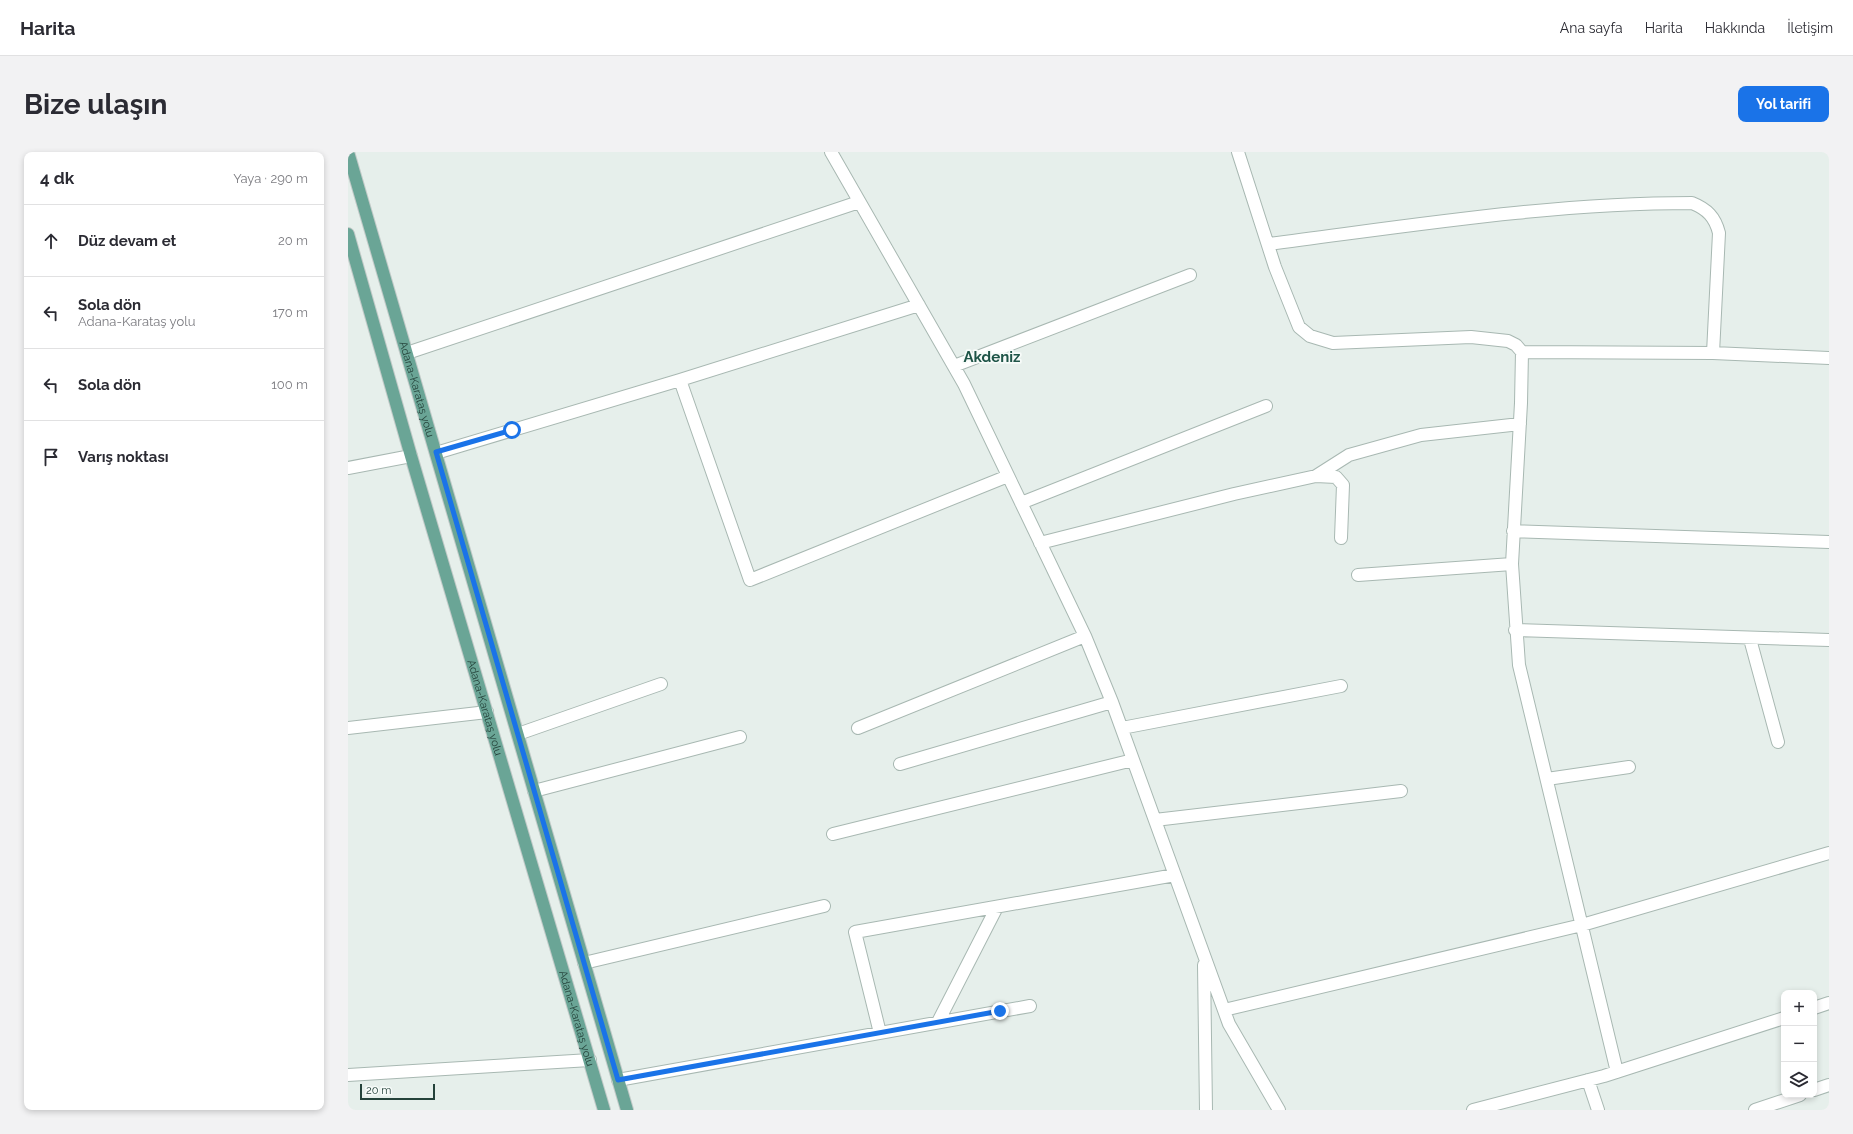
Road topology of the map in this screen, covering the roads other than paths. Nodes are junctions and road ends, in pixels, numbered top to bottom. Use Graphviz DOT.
graph roads {
  1 [pos="354,152"];
  2 [pos="831,152"];
  3 [pos="1238,152"];
  4 [pos="348,153"];
  5 [pos="859,202"];
  6 [pos="348,234"];
  7 [pos="1268,244"];
  8 [pos="1190,275"];
  9 [pos="919,305"];
  10 [pos="1522,352"];
  11 [pos="407,353"];
  12 [pos="1713,353"];
  13 [pos="1829,358"];
  14 [pos="954,366"];
  15 [pos="680,380"];
  16 [pos="1266,406"];
  17 [pos="1520,424"];
  18 [pos="436,452"];
  19 [pos="411,456"];
  20 [pos="348,468"];
  21 [pos="1008,476"];
  22 [pos="1316,476"];
  23 [pos="1021,503"];
  24 [pos="1513,531"];
  25 [pos="1341,538"];
  26 [pos="1829,542"];
  27 [pos="1040,543"];
  28 [pos="1512,564"];
  29 [pos="1358,575"];
  30 [pos="1515,630"];
  31 [pos="1085,636"];
  32 [pos="1750,639"];
  33 [pos="1829,640"];
  34 [pos="661,684"];
  35 [pos="1341,686"];
  36 [pos="1112,702"];
  37 [pos="487,712"];
  38 [pos="348,728"];
  39 [pos="858,728"];
  40 [pos="1122,728"];
  41 [pos="518,734"];
  42 [pos="740,737"];
  43 [pos="1778,742"];
  44 [pos="1133,760"];
  45 [pos="900,764"];
  46 [pos="1628,766"];
  47 [pos="1547,779"];
  48 [pos="534,791"];
  49 [pos="1401,791"];
  50 [pos="1155,820"];
  51 [pos="833,834"];
  52 [pos="1829,853"];
  53 [pos="1175,875"];
  54 [pos="824,906"];
  55 [pos="997,907"];
  56 [pos="1582,925"];
  57 [pos="1204,955"];
  58 [pos="584,963"];
  59 [pos="1829,1003"];
  60 [pos="1030,1006"];
  61 [pos="1817,1007"];
  62 [pos="1224,1010"];
  63 [pos="1781,1019"];
  64 [pos="938,1022"];
  65 [pos="880,1033"];
  66 [pos="590,1060"];
  67 [pos="1617,1072"];
  68 [pos="348,1074"];
  69 [pos="618,1080"];
  70 [pos="1588,1080"];
  71 [pos="1829,1085"];
  72 [pos="1817,1089"];
  73 [pos="1791,1098"];
  74 [pos="604,1110"];
  75 [pos="627,1110"];
  76 [pos="1206,1110"];
  77 [pos="1279,1110"];
  78 [pos="1474,1110"];
  79 [pos="1598,1110"];
  80 [pos="1755,1110"];
  1 -- 4 [label="street"];
  2 -- 5 [label="street"];
  3 -- 7 [label="street"];
  4 -- 11 [label="main road, Adana-Karataş yolu"];
  5 -- 9 [label="street"];
  5 -- 11 [label="street"];
  6 -- 19 [label="main road, Adana-Karataş yolu"];
  7 -- 10 [label="street"];
  7 -- 12 [label="street"];
  8 -- 14 [label="street"];
  9 -- 14 [label="street"];
  9 -- 15 [label="street"];
  10 -- 12 [label="street"];
  10 -- 17 [label="street"];
  11 -- 18 [label="main road, Adana-Karataş yolu"];
  12 -- 13 [label="street"];
  14 -- 21 [label="street"];
  15 -- 18 [label="street"];
  15 -- 21 [label="street"];
  16 -- 23 [label="street"];
  17 -- 22 [label="street"];
  17 -- 24 [label="street"];
  18 -- 41 [label="main road, Adana-Karataş yolu"];
  19 -- 20 [label="street"];
  19 -- 37 [label="main road, Adana-Karataş yolu"];
  21 -- 23 [label="street"];
  22 -- 25 [label="street"];
  22 -- 27 [label="street"];
  23 -- 27 [label="street"];
  24 -- 26 [label="street"];
  24 -- 28 [label="street"];
  27 -- 31 [label="street"];
  28 -- 29 [label="street"];
  28 -- 30 [label="street"];
  30 -- 32 [label="street"];
  30 -- 47 [label="street"];
  31 -- 36 [label="street"];
  31 -- 39 [label="street"];
  32 -- 33 [label="street"];
  32 -- 43 [label="street"];
  34 -- 41 [label="street"];
  35 -- 40 [label="street"];
  36 -- 40 [label="street"];
  36 -- 45 [label="street"];
  37 -- 38 [label="street"];
  37 -- 66 [label="main road, Adana-Karataş yolu"];
  40 -- 44 [label="street"];
  41 -- 48 [label="main road, Adana-Karataş yolu"];
  42 -- 48 [label="street"];
  44 -- 50 [label="street"];
  44 -- 51 [label="street"];
  46 -- 47 [label="street"];
  47 -- 56 [label="street"];
  48 -- 58 [label="main road, Adana-Karataş yolu"];
  49 -- 50 [label="street"];
  50 -- 53 [label="street"];
  52 -- 56 [label="street"];
  53 -- 55 [label="street"];
  53 -- 57 [label="street"];
  54 -- 58 [label="street"];
  55 -- 64 [label="street"];
  55 -- 65 [label="street"];
  56 -- 62 [label="street"];
  56 -- 67 [label="street"];
  57 -- 62 [label="street"];
  57 -- 76 [label="street"];
  58 -- 69 [label="main road, Adana-Karataş yolu"];
  59 -- 61 [label="street"];
  60 -- 64 [label="street"];
  62 -- 77 [label="street"];
  63 -- 67 [label="street"];
  64 -- 65 [label="street"];
  65 -- 69 [label="street"];
  66 -- 68 [label="street"];
  66 -- 74 [label="main road, Adana-Karataş yolu"];
  67 -- 70 [label="street"];
  69 -- 75 [label="main road, Adana-Karataş yolu"];
  70 -- 78 [label="street"];
  70 -- 79 [label="street"];
  71 -- 72 [label="street"];
  73 -- 80 [label="street"];
}
